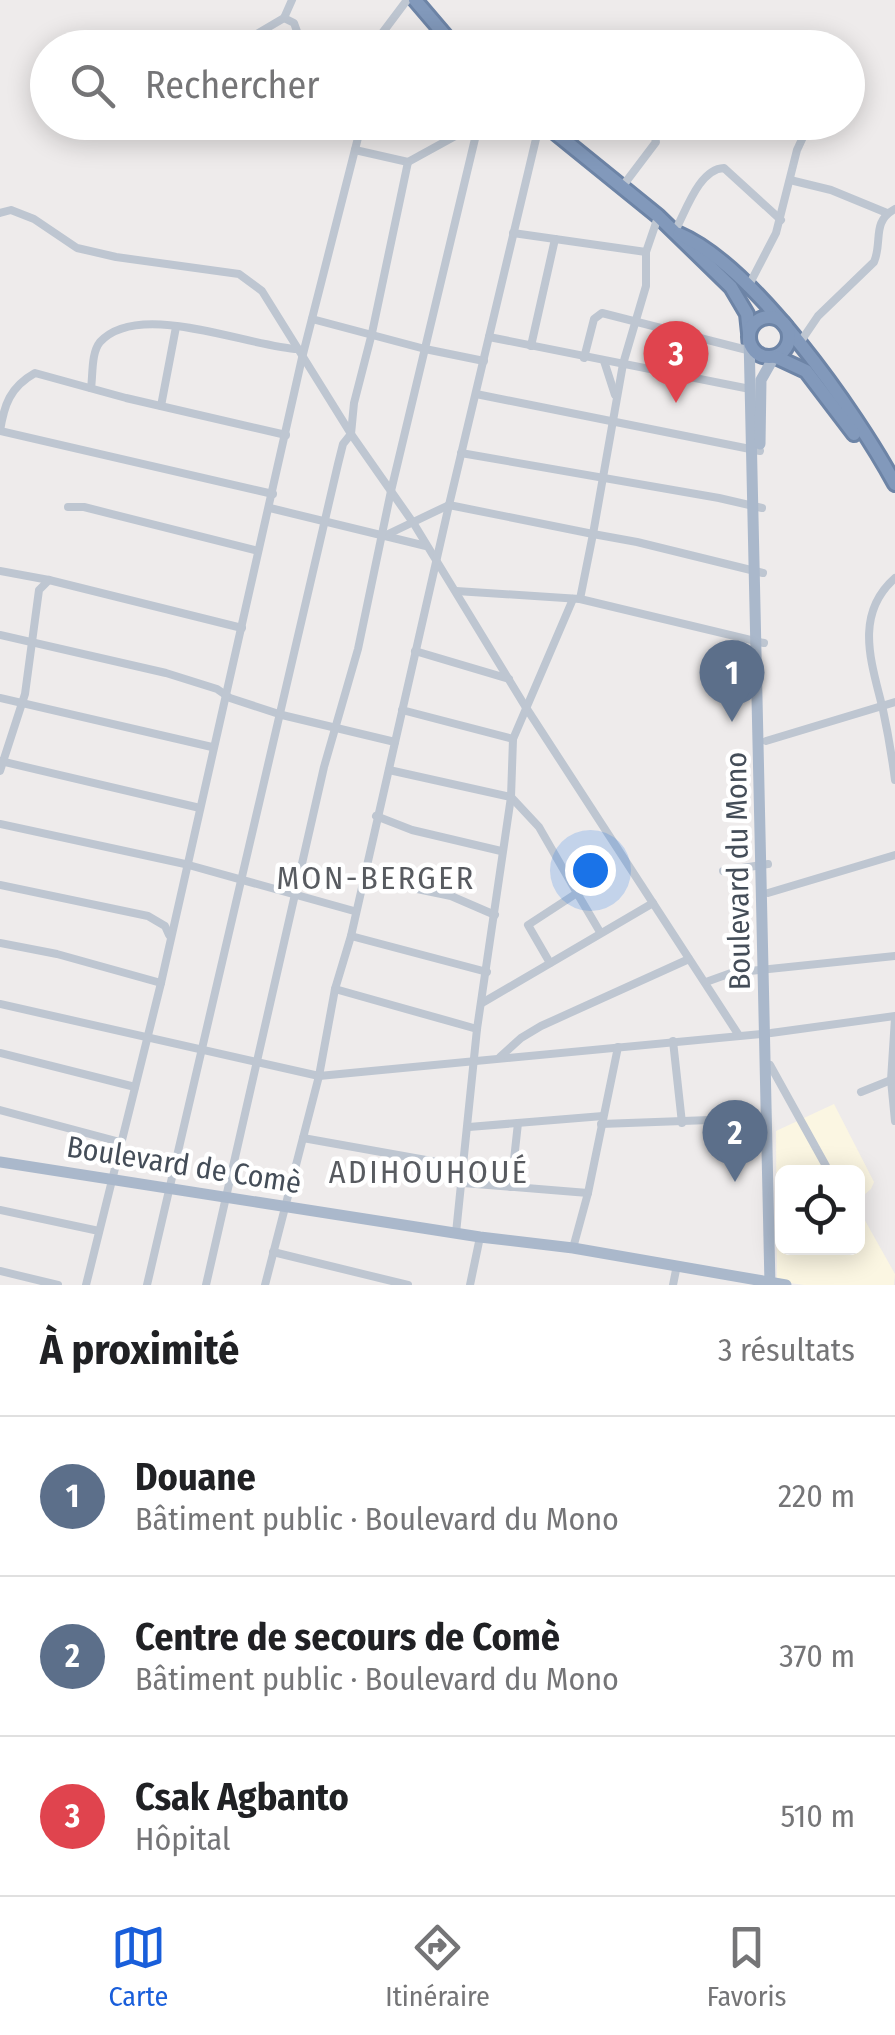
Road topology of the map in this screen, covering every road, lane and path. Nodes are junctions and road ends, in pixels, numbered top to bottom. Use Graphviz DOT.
graph roads {
  1 [pos="292,0"];
  2 [pos="407,0"];
  3 [pos="416,0"];
  4 [pos="284,18"];
  5 [pos="264,30"];
  6 [pos="297,30"];
  7 [pos="384,30"];
  8 [pos="441,30"];
  9 [pos="358,140"];
  10 [pos="448,140"];
  11 [pos="475,140"];
  12 [pos="537,140"];
  13 [pos="563,140"];
  14 [pos="656,140"];
  15 [pos="804,140"];
  16 [pos="355,150"];
  17 [pos="408,162"];
  18 [pos="790,180"];
  19 [pos="622,187"];
  20 [pos="891,211"];
  21 [pos="0,213"];
  22 [pos="658,216"];
  23 [pos="781,220"];
  24 [pos="677,232"];
  25 [pos="514,233"];
  26 [pos="555,239"];
  27 [pos="646,252"];
  28 [pos="748,287"];
  29 [pos="312,319"];
  30 [pos="636,320"];
  31 [pos="785,324"];
  32 [pos="176,327"];
  33 [pos="372,334"];
  34 [pos="489,337"];
  35 [pos="750,341"];
  36 [pos="799,344"];
  37 [pos="531,346"];
  38 [pos="425,350"];
  39 [pos="300,354"];
  40 [pos="775,357"];
  41 [pos="584,358"];
  42 [pos="484,361"];
  43 [pos="604,361"];
  44 [pos="623,364"];
  45 [pos="92,388"];
  46 [pos="750,389"];
  47 [pos="476,394"];
  48 [pos="616,398"];
  49 [pos="161,406"];
  50 [pos="613,422"];
  51 [pos="286,434"];
  52 [pos="351,434"];
  53 [pos="756,450"];
  54 [pos="461,453"];
  55 [pos="603,478"];
  56 [pos="895,486"];
  57 [pos="391,491"];
  58 [pos="273,494"];
  59 [pos="449,505"];
  60 [pos="68,507"];
  61 [pos="758,507"];
  62 [pos="270,508"];
  63 [pos="326,522"];
  64 [pos="414,524"];
  65 [pos="593,534"];
  66 [pos="382,537"];
  67 [pos="427,546"];
  68 [pos="258,550"];
  69 [pos="438,563"];
  70 [pos="0,571"];
  71 [pos="760,572"];
  72 [pos="895,578"];
  73 [pos="33,579"];
  74 [pos="49,580"];
  75 [pos="40,590"];
  76 [pos="456,591"];
  77 [pos="577,600"];
  78 [pos="242,628"];
  79 [pos="0,635"];
  80 [pos="761,642"];
  81 [pos="32,643"];
  82 [pos="415,651"];
  83 [pos="509,679"];
  84 [pos="225,695"];
  85 [pos="0,698"];
  86 [pos="23,702"];
  87 [pos="895,702"];
  88 [pos="525,706"];
  89 [pos="882,706"];
  90 [pos="402,710"];
  91 [pos="282,716"];
  92 [pos="336,729"];
  93 [pos="513,739"];
  94 [pos="395,742"];
  95 [pos="766,742"];
  96 [pos="212,747"];
  97 [pos="1,764"];
  98 [pos="389,770"];
  99 [pos="895,780"];
  100 [pos="511,797"];
  101 [pos="200,808"];
  102 [pos="376,816"];
  103 [pos="0,824"];
  104 [pos="501,851"];
  105 [pos="895,855"];
  106 [pos="185,864"];
  107 [pos="764,864"];
  108 [pos="723,872"];
  109 [pos="364,878"];
  110 [pos="240,880"];
  111 [pos="0,885"];
  112 [pos="577,892"];
  113 [pos="768,893"];
  114 [pos="296,895"];
  115 [pos="653,902"];
  116 [pos="354,911"];
  117 [pos="496,915"];
  118 [pos="600,932"];
  119 [pos="169,935"];
  120 [pos="350,936"];
  121 [pos="0,943"];
  122 [pos="895,956"];
  123 [pos="689,958"];
  124 [pos="550,964"];
  125 [pos="767,970"];
  126 [pos="487,972"];
  127 [pos="706,982"];
  128 [pos="160,983"];
  129 [pos="335,989"];
  130 [pos="482,1003"];
  131 [pos="0,1004"];
  132 [pos="895,1017"];
  133 [pos="477,1029"];
  134 [pos="769,1033"];
  135 [pos="738,1034"];
  136 [pos="146,1038"];
  137 [pos="674,1041"];
  138 [pos="618,1047"];
  139 [pos="202,1051"];
  140 [pos="0,1053"];
  141 [pos="500,1057"];
  142 [pos="476,1059"];
  143 [pos="259,1063"];
  144 [pos="770,1065"];
  145 [pos="319,1076"];
  146 [pos="891,1080"];
  147 [pos="135,1087"];
  148 [pos="861,1092"];
  149 [pos="0,1110"];
  150 [pos="766,1118"];
  151 [pos="602,1120"];
  152 [pos="895,1121"];
  153 [pos="518,1123"];
  154 [pos="682,1123"];
  155 [pos="469,1127"];
  156 [pos="303,1138"];
  157 [pos="120,1142"];
  158 [pos="0,1162"];
  159 [pos="825,1165"];
  160 [pos="465,1167"];
  161 [pos="112,1178"];
  162 [pos="463,1183"];
  163 [pos="170,1187"];
  164 [pos="512,1187"];
  165 [pos="588,1193"];
  166 [pos="227,1196"];
  167 [pos="284,1206"];
  168 [pos="0,1210"];
  169 [pos="99,1231"];
  170 [pos="456,1232"];
  171 [pos="480,1236"];
  172 [pos="573,1248"];
  173 [pos="273,1252"];
  174 [pos="678,1265"];
  175 [pos="0,1271"];
  176 [pos="775,1284"];
  177 [pos="58,1285"];
  178 [pos="86,1285"];
  179 [pos="147,1285"];
  180 [pos="206,1285"];
  181 [pos="265,1285"];
  182 [pos="408,1285"];
  183 [pos="470,1285"];
  184 [pos="673,1285"];
  1 -- 4 [label="street"];
  2 -- 7 [label="street"];
  3 -- 8 [label="highway"];
  4 -- 5 [label="street"];
  4 -- 6 [label="street"];
  9 -- 16 [label="street"];
  10 -- 17 [label="street"];
  11 -- 38 [label="street"];
  12 -- 25 [label="street"];
  13 -- 19 [label="highway"];
  14 -- 19 [label="street"];
  15 -- 18 [label="street"];
  16 -- 17 [label="street"];
  16 -- 29 [label="street"];
  17 -- 33 [label="street"];
  18 -- 20 [label="street"];
  18 -- 23 [label="street"];
  19 -- 22 [label="highway"];
  20 -- 36 [label="street"];
  21 -- 39 [label="street"];
  22 -- 24 [label="highway"];
  22 -- 27 [label="street"];
  23 -- 24 [label="street"];
  23 -- 28 [label="street"];
  24 -- 28 [label="highway"];
  24 -- 35 [label="highway"];
  25 -- 26 [label="street"];
  25 -- 34 [label="street"];
  26 -- 27 [label="street"];
  26 -- 37 [label="street"];
  27 -- 30 [label="street"];
  28 -- 31 [label="highway"];
  29 -- 33 [label="street"];
  29 -- 39 [label="street"];
  30 -- 35 [label="street"];
  30 -- 41 [label="street"];
  30 -- 44 [label="street"];
  31 -- 35 [label="highway"];
  31 -- 36 [label="highway"];
  31 -- 40 [label="highway"];
  32 -- 39 [label="street"];
  32 -- 45 [label="street"];
  32 -- 49 [label="street"];
  33 -- 38 [label="street"];
  33 -- 52 [label="street"];
  34 -- 37 [label="street"];
  34 -- 42 [label="street"];
  35 -- 40 [label="highway"];
  35 -- 46 [label="main road, Boulevard du Mono"];
  36 -- 56 [label="highway"];
  37 -- 41 [label="street"];
  38 -- 42 [label="street"];
  38 -- 57 [label="street"];
  39 -- 51 [label="street"];
  39 -- 52 [label="street"];
  40 -- 53 [label="main road, Boulevard du Mono"];
  40 -- 56 [label="highway"];
  41 -- 43 [label="street"];
  42 -- 47 [label="street"];
  43 -- 44 [label="street"];
  43 -- 48 [label="street"];
  44 -- 46 [label="street"];
  44 -- 48 [label="street"];
  45 -- 49 [label="street"];
  45 -- 58 [label="street"];
  46 -- 53 [label="main road, Boulevard du Mono"];
  47 -- 50 [label="street"];
  47 -- 54 [label="street"];
  48 -- 50 [label="street"];
  49 -- 51 [label="street"];
  50 -- 53 [label="street"];
  50 -- 55 [label="street"];
  51 -- 58 [label="street"];
  52 -- 57 [label="street"];
  52 -- 63 [label="street"];
  53 -- 61 [label="main road, Boulevard du Mono"];
  54 -- 55 [label="street"];
  54 -- 59 [label="street"];
  55 -- 61 [label="street"];
  55 -- 65 [label="street"];
  57 -- 64 [label="street"];
  57 -- 66 [label="street"];
  58 -- 62 [label="street"];
  59 -- 64 [label="street"];
  59 -- 65 [label="street"];
  59 -- 69 [label="street"];
  60 -- 68 [label="street"];
  61 -- 71 [label="main road, Boulevard du Mono"];
  62 -- 63 [label="street"];
  62 -- 68 [label="street"];
  63 -- 66 [label="street"];
  63 -- 91 [label="street"];
  64 -- 66 [label="street"];
  64 -- 67 [label="street"];
  65 -- 71 [label="street"];
  65 -- 77 [label="street"];
  66 -- 67 [label="street"];
  66 -- 92 [label="street"];
  67 -- 69 [label="street"];
  68 -- 78 [label="street"];
  69 -- 76 [label="street"];
  69 -- 82 [label="street"];
  70 -- 73 [label="street"];
  71 -- 80 [label="main road, Boulevard du Mono"];
  72 -- 89 [label="street"];
  73 -- 74 [label="street"];
  73 -- 75 [label="street"];
  74 -- 75 [label="street"];
  74 -- 78 [label="street"];
  75 -- 81 [label="street"];
  76 -- 77 [label="street"];
  76 -- 83 [label="street"];
  77 -- 80 [label="street"];
  77 -- 88 [label="street"];
  78 -- 84 [label="street"];
  79 -- 81 [label="street"];
  80 -- 95 [label="main road, Boulevard du Mono"];
  80 -- 107 [label="main road, Boulevard du Mono"];
  81 -- 84 [label="street"];
  81 -- 86 [label="street"];
  82 -- 83 [label="street"];
  82 -- 90 [label="street"];
  83 -- 88 [label="street"];
  84 -- 91 [label="street"];
  84 -- 96 [label="street"];
  85 -- 86 [label="street"];
  86 -- 96 [label="street"];
  86 -- 97 [label="street"];
  87 -- 89 [label="street"];
  88 -- 93 [label="street"];
  88 -- 115 [label="street"];
  89 -- 95 [label="street"];
  89 -- 99 [label="street"];
  90 -- 93 [label="street"];
  90 -- 94 [label="street"];
  91 -- 92 [label="street"];
  91 -- 110 [label="street"];
  92 -- 94 [label="street"];
  92 -- 114 [label="street"];
  93 -- 100 [label="street"];
  94 -- 98 [label="street"];
  95 -- 107 [label="main road, Boulevard du Mono"];
  96 -- 101 [label="street"];
  97 -- 101 [label="street"];
  98 -- 100 [label="street"];
  98 -- 102 [label="street"];
  100 -- 104 [label="street"];
  100 -- 112 [label="street"];
  101 -- 106 [label="street"];
  102 -- 104 [label="street"];
  102 -- 109 [label="street"];
  103 -- 106 [label="street"];
  104 -- 117 [label="street"];
  105 -- 113 [label="street"];
  106 -- 110 [label="street"];
  106 -- 119 [label="street"];
  107 -- 108 [label="street"];
  107 -- 113 [label="main road, Boulevard du Mono"];
  107 -- 125 [label="main road, Boulevard du Mono"];
  109 -- 116 [label="street"];
  109 -- 117 [label="street"];
  110 -- 114 [label="street"];
  110 -- 139 [label="street"];
  111 -- 119 [label="street"];
  112 -- 118 [label="street"];
  112 -- 124 [label="street"];
  113 -- 125 [label="main road, Boulevard du Mono"];
  114 -- 116 [label="street"];
  114 -- 143 [label="street"];
  115 -- 118 [label="street"];
  115 -- 123 [label="street"];
  116 -- 120 [label="street"];
  117 -- 126 [label="street"];
  118 -- 124 [label="street"];
  119 -- 128 [label="street"];
  120 -- 126 [label="street"];
  120 -- 129 [label="street"];
  121 -- 128 [label="street"];
  122 -- 125 [label="street"];
  123 -- 127 [label="street"];
  123 -- 141 [label="street"];
  124 -- 130 [label="street"];
  125 -- 127 [label="street"];
  125 -- 134 [label="main road, Boulevard du Mono"];
  126 -- 130 [label="street"];
  127 -- 135 [label="street"];
  128 -- 136 [label="street"];
  129 -- 133 [label="street"];
  129 -- 145 [label="street"];
  130 -- 133 [label="street"];
  131 -- 136 [label="street"];
  132 -- 134 [label="street"];
  132 -- 146 [label="street"];
  133 -- 142 [label="street"];
  134 -- 135 [label="street"];
  134 -- 144 [label="main road, Boulevard du Mono"];
  134 -- 150 [label="main road, Boulevard du Mono"];
  135 -- 137 [label="street"];
  136 -- 139 [label="street"];
  136 -- 147 [label="street"];
  137 -- 138 [label="street"];
  137 -- 154 [label="street"];
  138 -- 141 [label="street"];
  138 -- 151 [label="street"];
  139 -- 143 [label="street"];
  139 -- 163 [label="street"];
  140 -- 147 [label="street"];
  141 -- 142 [label="street"];
  142 -- 145 [label="street"];
  142 -- 155 [label="street"];
  143 -- 145 [label="street"];
  143 -- 166 [label="street"];
  144 -- 159 [label="street"];
  144 -- 176 [label="main road, Boulevard du Mono"];
  145 -- 156 [label="street"];
  146 -- 148 [label="street"];
  146 -- 152 [label="street"];
  147 -- 157 [label="street"];
  149 -- 157 [label="street"];
  150 -- 154 [label="street"];
  150 -- 176 [label="main road, Boulevard du Mono"];
  151 -- 153 [label="street"];
  151 -- 154 [label="street"];
  151 -- 165 [label="street"];
  153 -- 155 [label="street"];
  153 -- 164 [label="street"];
  155 -- 160 [label="street"];
  156 -- 160 [label="street"];
  156 -- 167 [label="street"];
  157 -- 161 [label="street"];
  158 -- 161 [label="main road, Boulevard de Comè"];
  160 -- 162 [label="street"];
  161 -- 163 [label="main road, Boulevard de Comè"];
  161 -- 169 [label="street"];
  162 -- 164 [label="street"];
  162 -- 170 [label="street"];
  163 -- 166 [label="main road, Boulevard de Comè"];
  163 -- 179 [label="street"];
  164 -- 165 [label="street"];
  165 -- 172 [label="street"];
  166 -- 167 [label="main road, Boulevard de Comè"];
  166 -- 180 [label="street"];
  167 -- 170 [label="main road, Boulevard de Comè"];
  167 -- 173 [label="street"];
  168 -- 169 [label="street"];
  169 -- 178 [label="street"];
  170 -- 171 [label="main road, Boulevard de Comè"];
  171 -- 172 [label="main road, Boulevard de Comè"];
  171 -- 183 [label="street"];
  172 -- 174 [label="main road, Boulevard de Comè"];
  173 -- 181 [label="street"];
  173 -- 182 [label="street"];
  174 -- 176 [label="main road, Boulevard de Comè"];
  174 -- 184 [label="street"];
  175 -- 177 [label="street"];
}
